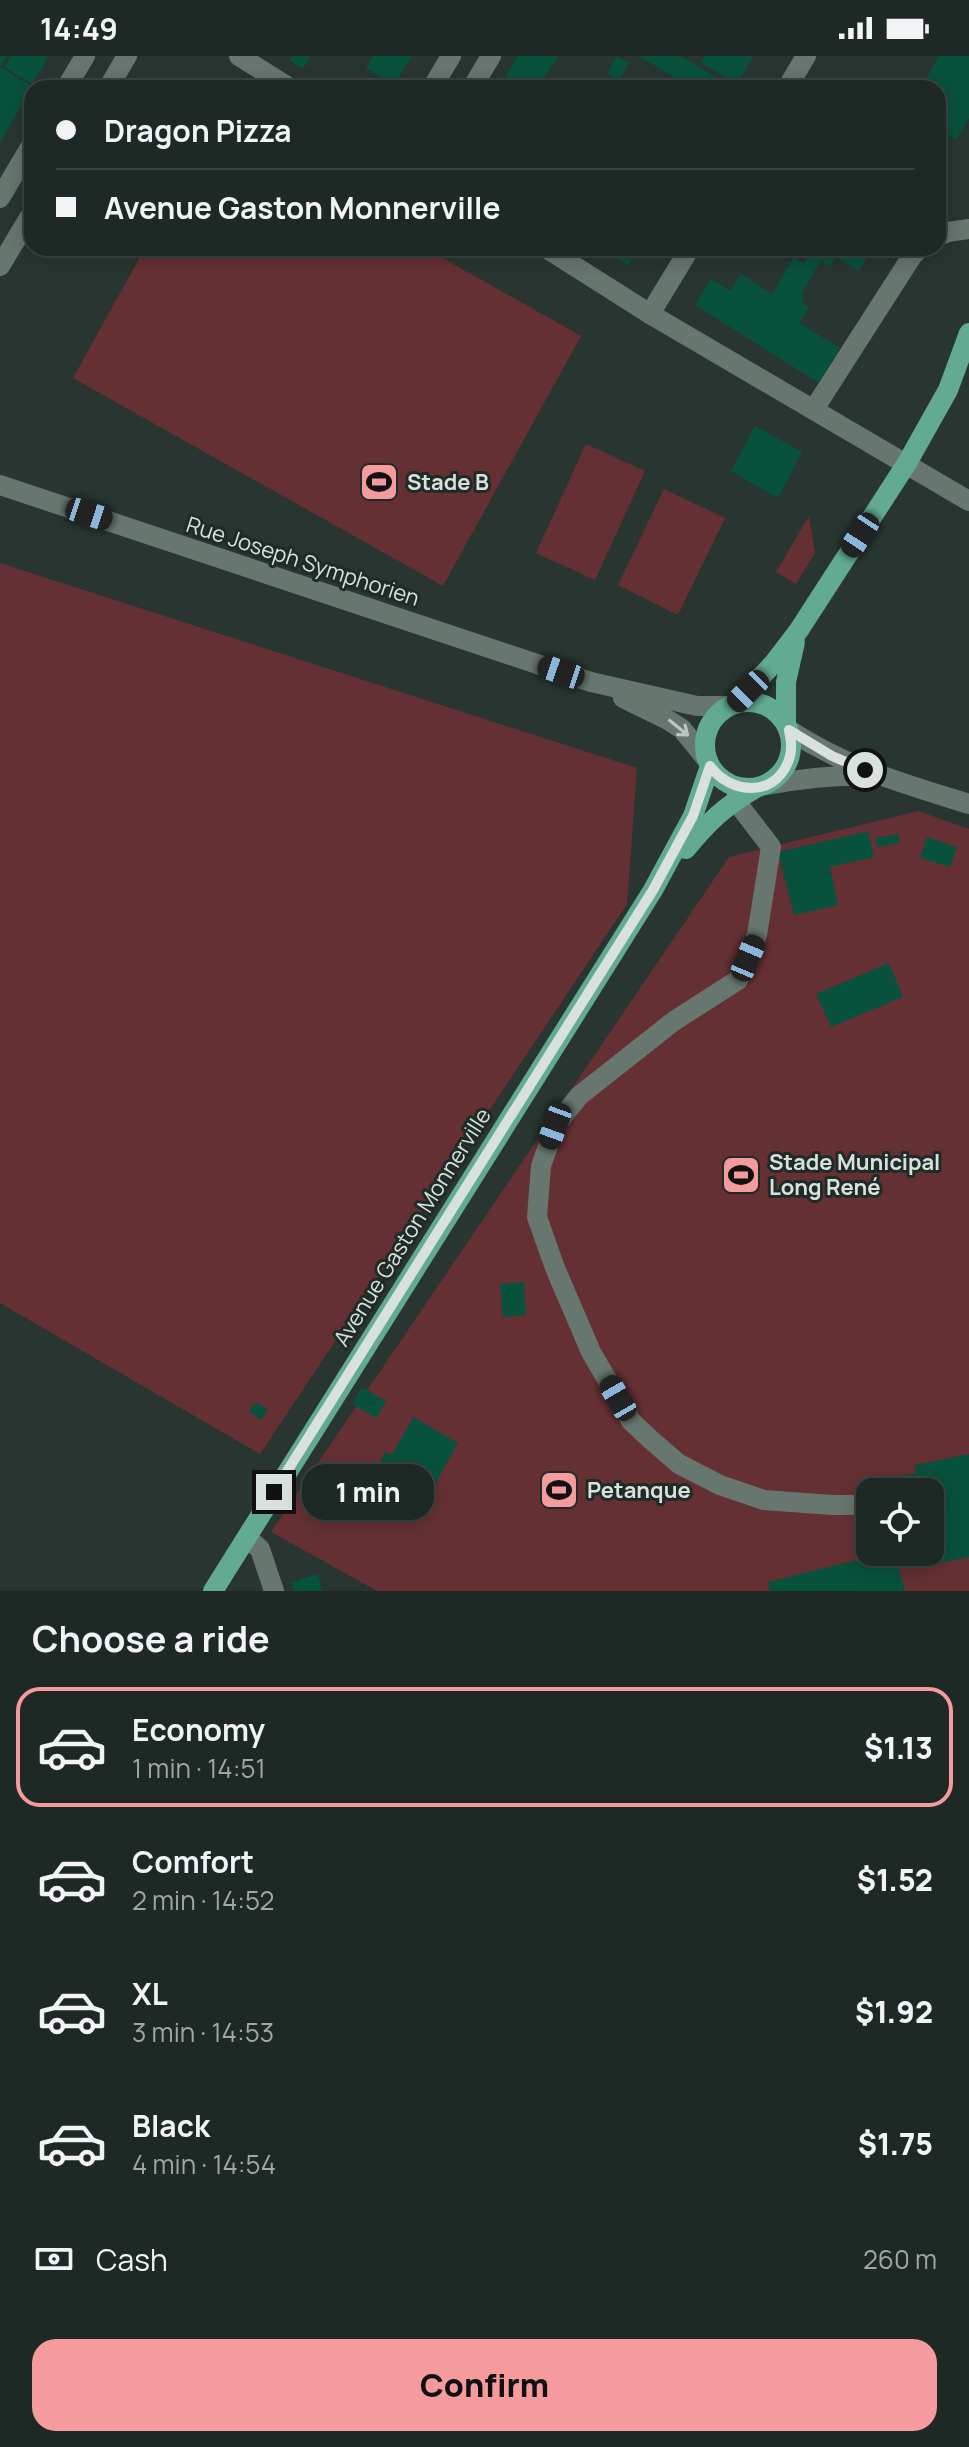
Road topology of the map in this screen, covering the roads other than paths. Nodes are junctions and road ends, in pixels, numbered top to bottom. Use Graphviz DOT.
graph roads {
  1 [pos="85,56"];
  2 [pos="127,56"];
  3 [pos="239,56"];
  4 [pos="451,56"];
  5 [pos="491,56"];
  6 [pos="806,56"];
  7 [pos="71,80"];
  8 [pos="113,80"];
  9 [pos="277,80"];
  10 [pos="437,80"];
  11 [pos="477,80"];
  12 [pos="792,80"];
  13 [pos="24,158"];
  14 [pos="0,198"];
  15 [pos="24,226"];
  16 [pos="969,229"];
  17 [pos="946,233"];
  18 [pos="559,256"];
  19 [pos="685,256"];
  20 [pos="912,256"];
  21 [pos="0,266"];
  22 [pos="650,314"];
  23 [pos="969,333"];
  24 [pos="969,373"];
  25 [pos="948,390"];
  26 [pos="814,409"];
  27 [pos="907,463"];
  28 [pos="0,485"];
  29 [pos="969,501"];
  30 [pos="799,630"];
  31 [pos="591,682"];
  32 [pos="732,705"];
  33 [pos="787,727"];
  34 [pos="709,763"];
  35 [pos="883,777"];
  36 [pos="761,786"];
  37 [pos="735,800"];
  38 [pos="969,804"];
  39 [pos="653,890"];
  40 [pos="856,1505"];
  41 [pos="247,1538"];
  42 [pos="213,1591"];
  43 [pos="274,1591"];
  1 -- 7 [label="street"];
  2 -- 8 [label="street"];
  3 -- 9 [label="street"];
  4 -- 10 [label="street"];
  5 -- 11 [label="street"];
  6 -- 12 [label="street"];
  13 -- 14 [label="street"];
  15 -- 21 [label="street"];
  16 -- 17 [label="street"];
  18 -- 22 [label="street"];
  19 -- 22 [label="street"];
  20 -- 26 [label="street"];
  22 -- 26 [label="street"];
  23 -- 25 [label="main road"];
  24 -- 25 [label="main road"];
  25 -- 27 [label="main road"];
  26 -- 27 [label="street"];
  27 -- 29 [label="street"];
  27 -- 30 [label="main road"];
  28 -- 31 [label="street, Rue Joseph Symphorien"];
  30 -- 32 [label="main road"];
  30 -- 33 [label="main road"];
  31 -- 32 [label="street, Rue Joseph Symphorien"];
  31 -- 34 [label="street, Rue Joseph Symphorien, one-way"];
  32 -- 33 [label="main road"];
  32 -- 34 [label="main road"];
  33 -- 35 [label="street"];
  33 -- 36 [label="main road"];
  34 -- 36 [label="main road"];
  34 -- 39 [label="main road, Avenue Gaston Monnerville"];
  35 -- 36 [label="street"];
  35 -- 38 [label="street"];
  36 -- 37 [label="main road, Avenue Gaston Monnerville"];
  37 -- 39 [label="main road, Avenue Gaston Monnerville"];
  37 -- 40 [label="street"];
  39 -- 41 [label="main road, Avenue Gaston Monnerville"];
  41 -- 42 [label="main road, Avenue Gaston Monnerville"];
  41 -- 43 [label="street"];
}
